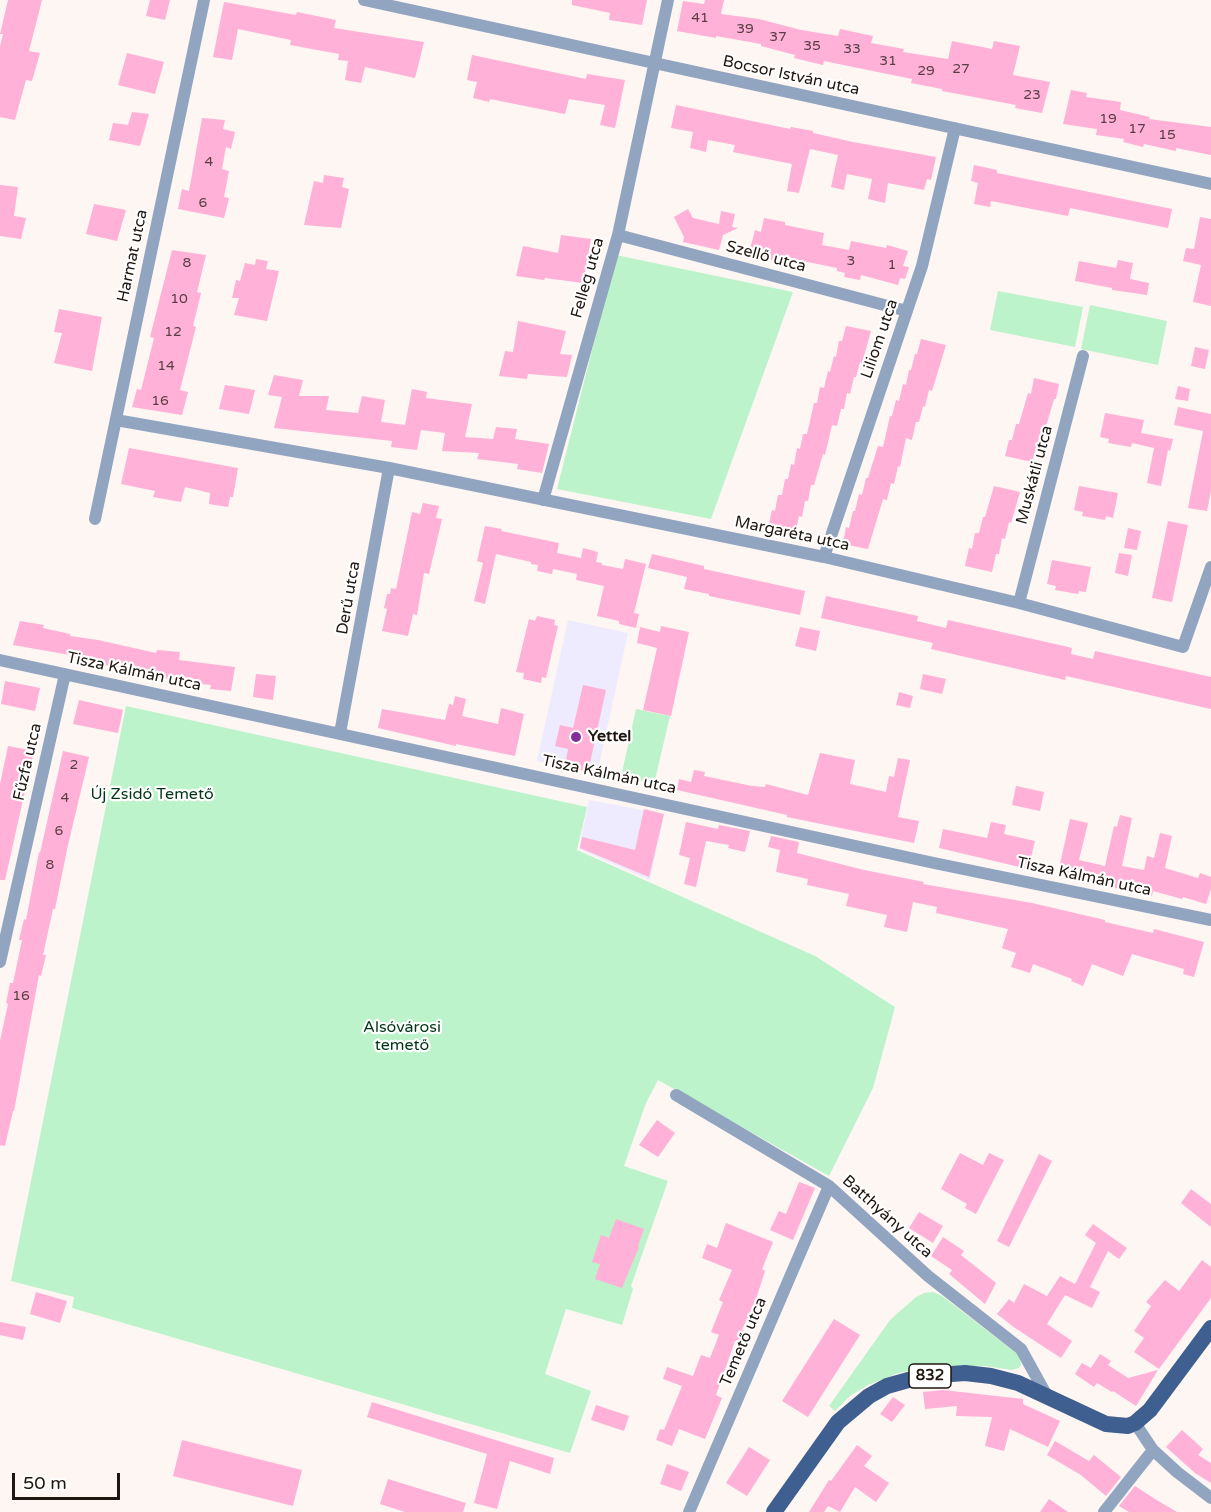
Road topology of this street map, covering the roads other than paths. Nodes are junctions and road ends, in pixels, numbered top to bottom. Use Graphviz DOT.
graph roads {
  1 [pos="204,0"];
  2 [pos="364,0"];
  3 [pos="668,0"];
  4 [pos="654,63"];
  5 [pos="955,128"];
  6 [pos="1211,184"];
  7 [pos="618,235"];
  8 [pos="907,311"];
  9 [pos="1083,356"];
  10 [pos="116,420"];
  11 [pos="389,468"];
  12 [pos="543,500"];
  13 [pos="95,519"];
  14 [pos="824,557"];
  15 [pos="1211,567"];
  16 [pos="1019,603"];
  17 [pos="0,660"];
  18 [pos="65,674"];
  19 [pos="340,734"];
  20 [pos="1211,920"];
  21 [pos="0,962"];
  22 [pos="676,1095"];
  23 [pos="829,1186"];
  24 [pos="1211,1328"];
  25 [pos="1047,1396"];
  26 [pos="1135,1423"];
  27 [pos="1153,1450"];
  28 [pos="1211,1498"];
  29 [pos="689,1512"];
  30 [pos="774,1512"];
  31 [pos="1104,1512"];
  1 -- 10 [label="street, Harmat utca"];
  2 -- 4 [label="street, Bocsor István utca"];
  3 -- 4 [label="street, Felleg utca"];
  4 -- 5 [label="street, Bocsor István utca"];
  4 -- 7 [label="street, Felleg utca"];
  5 -- 6 [label="street, Bocsor István utca"];
  5 -- 8 [label="street, Liliom utca"];
  7 -- 8 [label="street, Szellő utca"];
  7 -- 12 [label="street, Felleg utca"];
  8 -- 14 [label="street, Liliom utca"];
  9 -- 16 [label="street, Muskátli utca"];
  10 -- 11 [label="street, Margaréta utca"];
  10 -- 13 [label="street, Harmat utca"];
  11 -- 12 [label="street, Margaréta utca"];
  11 -- 19 [label="street, Derű utca"];
  12 -- 14 [label="street, Margaréta utca"];
  14 -- 16 [label="street, Margaréta utca"];
  15 -- 16 [label="street, Margaréta utca"];
  17 -- 18 [label="street, Tisza Kálmán utca"];
  18 -- 19 [label="street, Tisza Kálmán utca"];
  18 -- 21 [label="street, Fűzfa utca"];
  19 -- 20 [label="street, Tisza Kálmán utca"];
  22 -- 23 [label="street, Batthyány utca"];
  23 -- 25 [label="street, Batthyány utca"];
  23 -- 29 [label="street, Temető utca"];
  24 -- 26 [label="main road"];
  25 -- 26 [label="main road, 832"];
  25 -- 30 [label="main road, 832"];
  26 -- 27 [label="street"];
  27 -- 28 [label="street"];
  27 -- 31 [label="street"];
}
